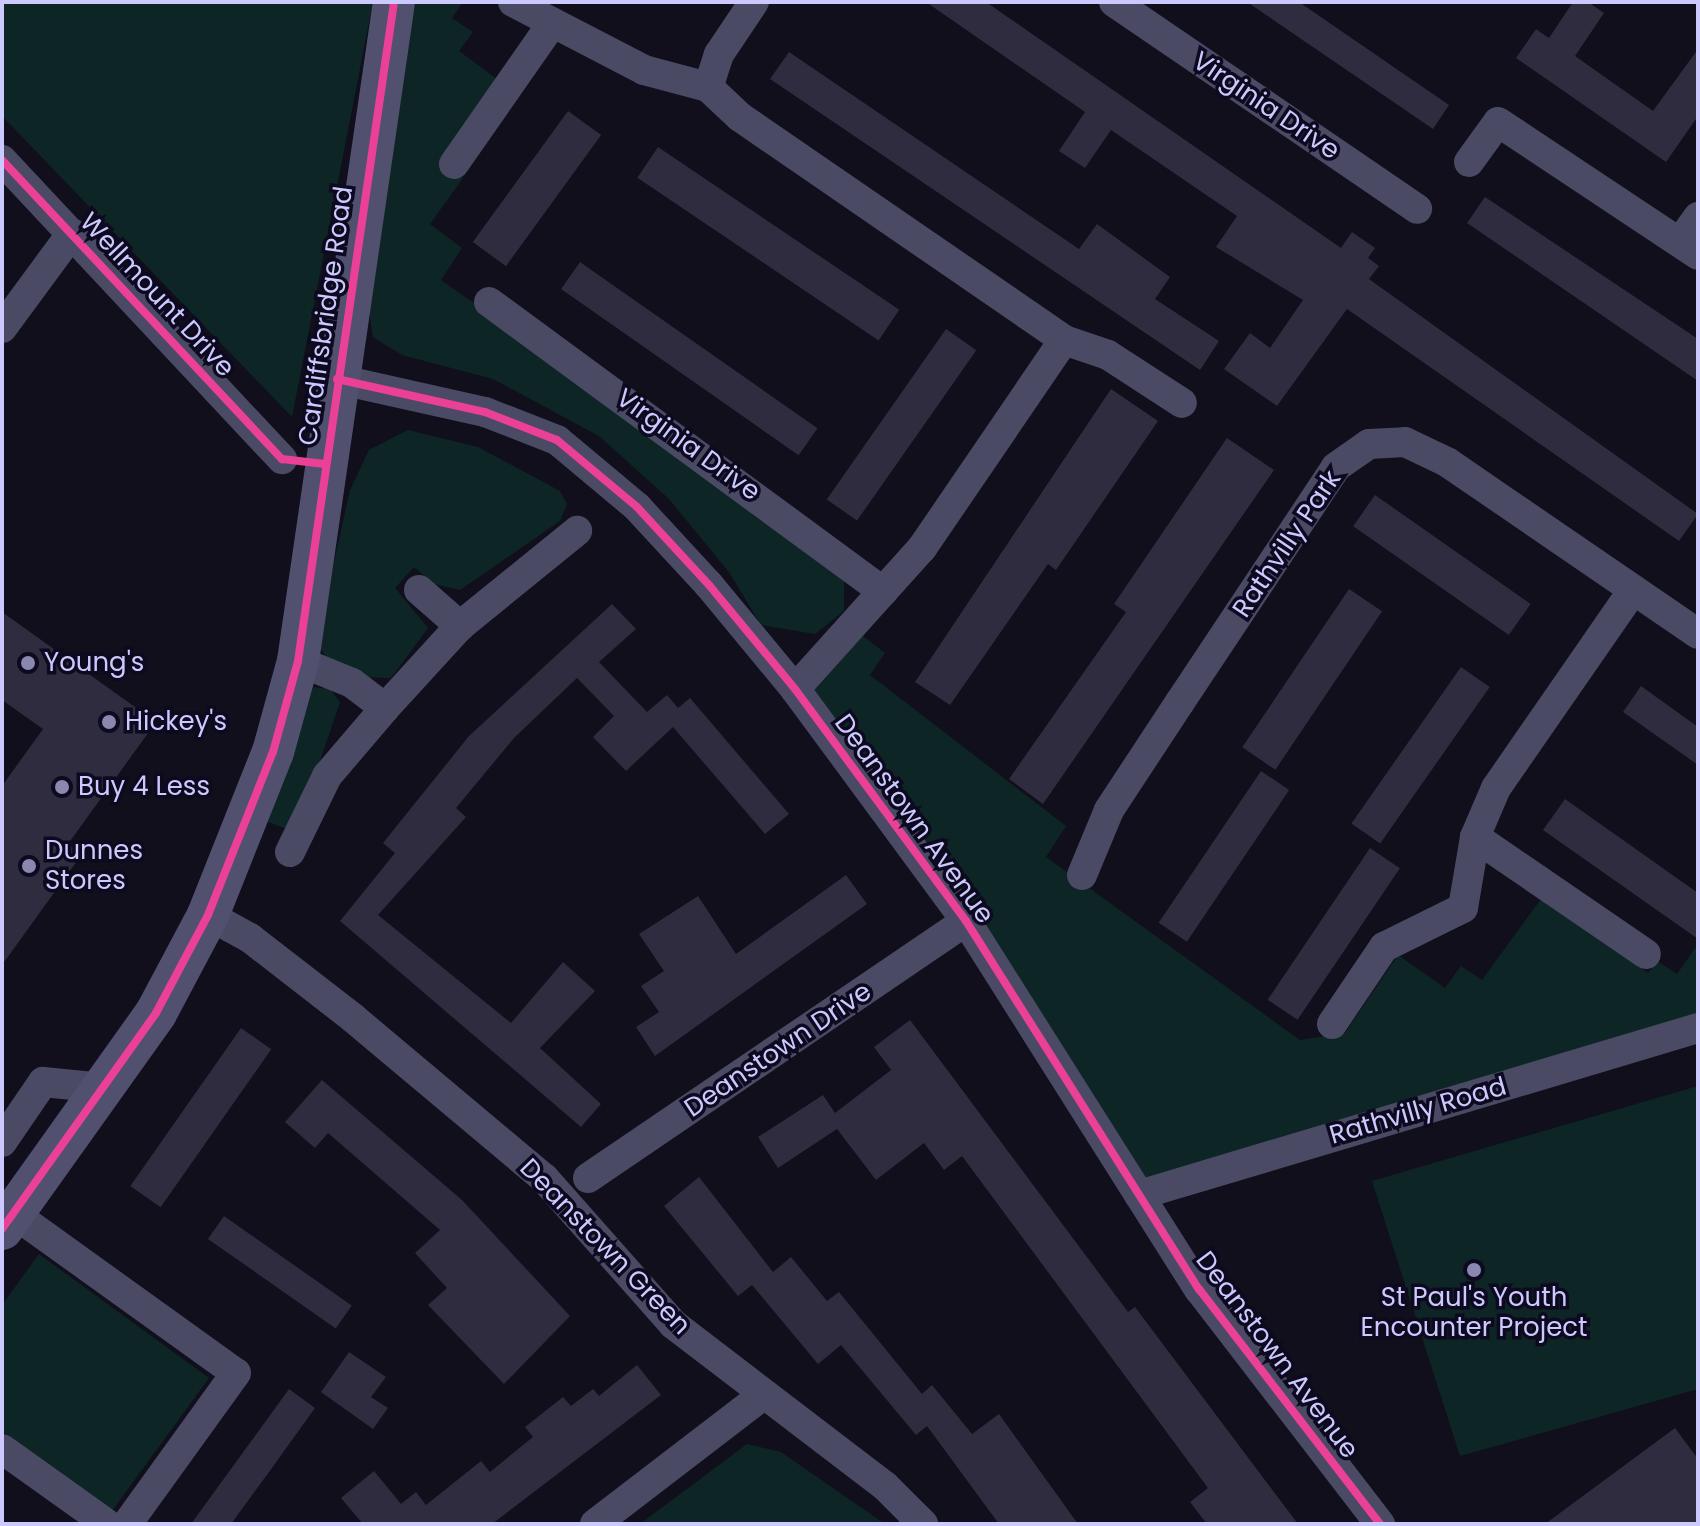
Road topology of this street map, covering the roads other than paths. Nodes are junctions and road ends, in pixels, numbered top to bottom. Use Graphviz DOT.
graph roads {
  1 [pos="394,2"];
  2 [pos="513,2"];
  3 [pos="754,2"];
  4 [pos="1114,2"];
  5 [pos="551,25"];
  6 [pos="708,87"];
  7 [pos="2,160"];
  8 [pos="1469,162"];
  9 [pos="454,164"];
  10 [pos="1417,209"];
  11 [pos="1698,217"];
  12 [pos="72,233"];
  13 [pos="1689,249"];
  14 [pos="489,302"];
  15 [pos="2,328"];
  16 [pos="1064,340"];
  17 [pos="337,379"];
  18 [pos="1182,403"];
  19 [pos="282,459"];
  20 [pos="577,531"];
  21 [pos="419,590"];
  22 [pos="1633,590"];
  23 [pos="883,591"];
  24 [pos="460,626"];
  25 [pos="1695,626"];
  26 [pos="298,661"];
  27 [pos="795,689"];
  28 [pos="385,708"];
  29 [pos="1475,837"];
  30 [pos="290,852"];
  31 [pos="1082,875"];
  32 [pos="208,915"];
  33 [pos="966,921"];
  34 [pos="1646,954"];
  35 [pos="1332,1024"];
  36 [pos="1698,1028"];
  37 [pos="104,1088"];
  38 [pos="2,1142"];
  39 [pos="588,1178"];
  40 [pos="1139,1195"];
  41 [pos="7,1221"];
  42 [pos="762,1396"];
  43 [pos="2,1449"];
  44 [pos="107,1524"];
  45 [pos="127,1524"];
  46 [pos="595,1524"];
  47 [pos="923,1524"];
  48 [pos="1380,1524"];
  1 -- 17 [label="main road, Cardiffsbridge Road"];
  2 -- 5 [label="street"];
  3 -- 6 [label="street"];
  4 -- 10 [label="street, Virginia Drive"];
  5 -- 6 [label="street"];
  5 -- 9 [label="street"];
  6 -- 16 [label="street"];
  7 -- 12 [label="street, Wellmount Drive"];
  8 -- 13 [label="street"];
  11 -- 13 [label="street"];
  12 -- 15 [label="street"];
  12 -- 19 [label="street, Wellmount Drive"];
  14 -- 23 [label="street, Virginia Drive"];
  16 -- 18 [label="street"];
  16 -- 23 [label="street"];
  17 -- 26 [label="main road, Cardiffsbridge Road"];
  17 -- 27 [label="street, Deanstown Avenue"];
  20 -- 24 [label="street"];
  21 -- 24 [label="street"];
  22 -- 25 [label="street, Rathvilly Park"];
  22 -- 29 [label="street"];
  22 -- 31 [label="street, Rathvilly Park"];
  23 -- 27 [label="street"];
  24 -- 28 [label="street"];
  26 -- 28 [label="street"];
  26 -- 32 [label="main road, Cardiffsbridge Road"];
  27 -- 33 [label="street, Deanstown Avenue"];
  28 -- 30 [label="street"];
  29 -- 34 [label="street"];
  29 -- 35 [label="street"];
  32 -- 37 [label="main road, Cardiffsbridge Road"];
  32 -- 42 [label="street, Deanstown Green"];
  33 -- 39 [label="street, Deanstown Drive"];
  33 -- 40 [label="street, Deanstown Avenue"];
  36 -- 40 [label="street, Rathvilly Road"];
  37 -- 38 [label="street"];
  37 -- 41 [label="main road, Cardiffsbridge Road"];
  40 -- 48 [label="street, Deanstown Avenue"];
  41 -- 45 [label="street, Cardiffsbridge Road"];
  42 -- 46 [label="street"];
  42 -- 47 [label="street, Deanstown Green"];
  43 -- 44 [label="street"];
}
